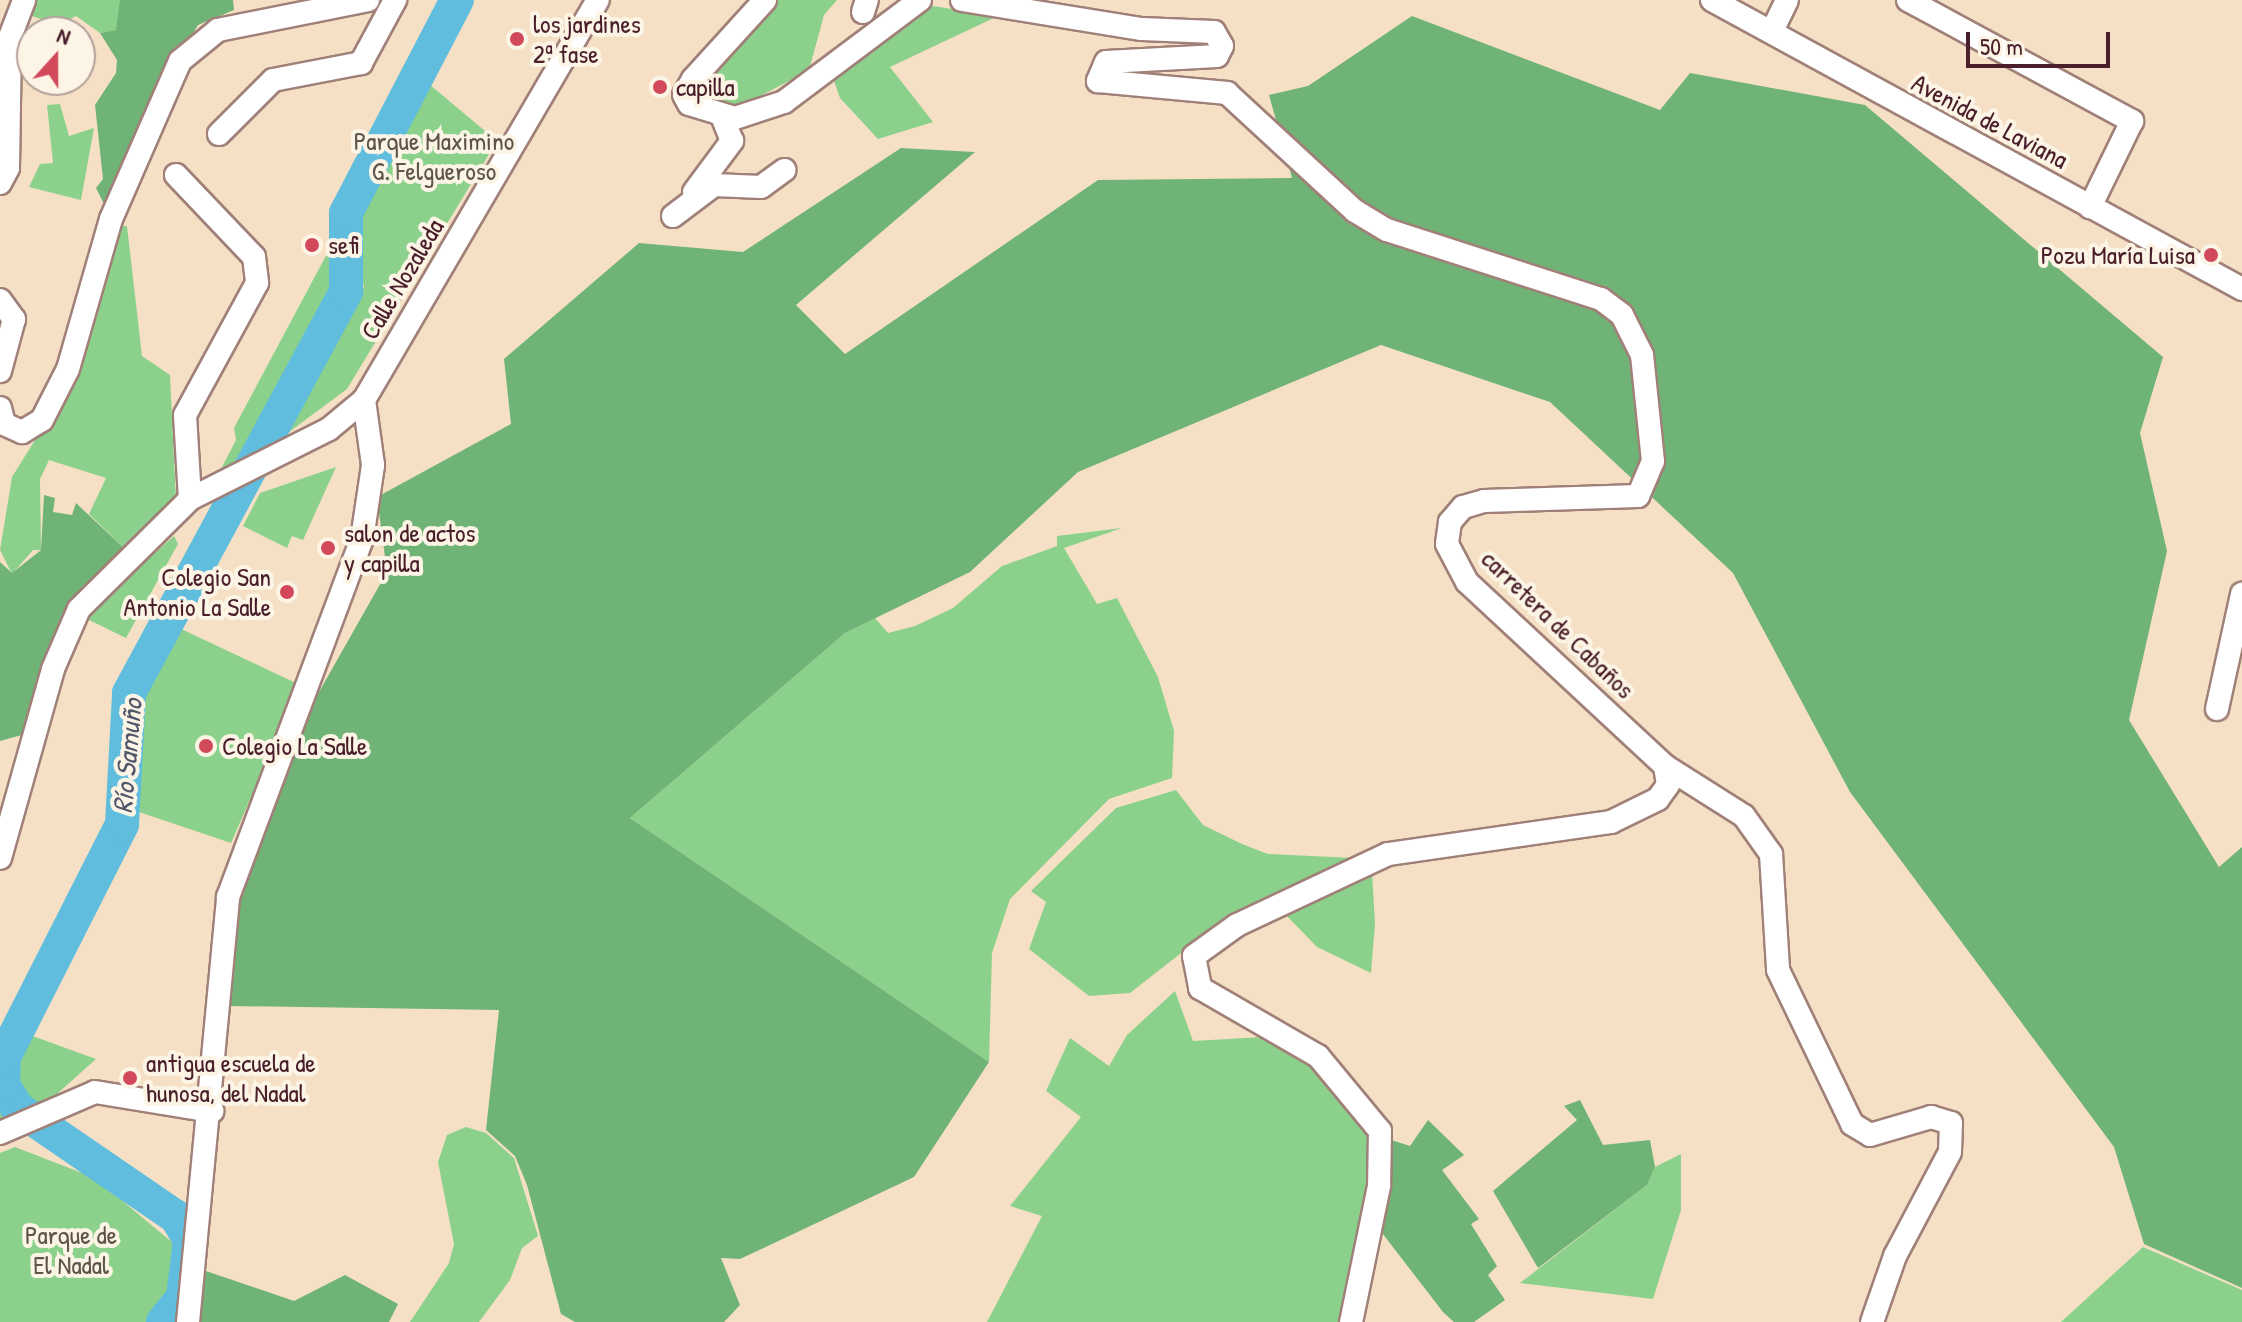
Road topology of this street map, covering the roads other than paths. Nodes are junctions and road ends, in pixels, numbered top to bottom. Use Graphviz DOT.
graph roads {
  1 [pos="24,0"];
  2 [pos="368,0"];
  3 [pos="395,0"];
  4 [pos="598,0"];
  5 [pos="765,0"];
  6 [pos="920,0"];
  7 [pos="962,0"];
  8 [pos="1712,0"];
  9 [pos="1787,0"];
  10 [pos="1908,0"];
  11 [pos="1772,31"];
  12 [pos="722,116"];
  13 [pos="219,134"];
  14 [pos="784,170"];
  15 [pos="176,175"];
  16 [pos="0,183"];
  17 [pos="2090,207"];
  18 [pos="2242,289"];
  19 [pos="0,300"];
  20 [pos="0,371"];
  21 [pos="364,400"];
  22 [pos="0,408"];
  23 [pos="186,506"];
  24 [pos="2242,594"];
  25 [pos="2217,709"];
  26 [pos="1665,766"];
  27 [pos="0,858"];
  28 [pos="212,1111"];
  29 [pos="10,1132"];
  30 [pos="188,1322"];
  31 [pos="1351,1322"];
  32 [pos="1872,1322"];
  1 -- 16 [label="street"];
  2 -- 22 [label="street"];
  3 -- 13 [label="street"];
  4 -- 21 [label="street, Calle Nozaleda"];
  5 -- 12 [label="street"];
  6 -- 12 [label="street"];
  7 -- 26 [label="street, carretera de Cabaños"];
  8 -- 11 [label="street, Avenida de Laviana"];
  9 -- 11 [label="street"];
  10 -- 17 [label="street"];
  11 -- 17 [label="street, Avenida de Laviana"];
  12 -- 14 [label="street"];
  15 -- 23 [label="street"];
  17 -- 18 [label="street, Avenida de Laviana"];
  19 -- 20 [label="street"];
  21 -- 23 [label="street, Calle Nozaleda"];
  21 -- 28 [label="street"];
  23 -- 27 [label="street, Calle Nozaleda"];
  24 -- 25 [label="street"];
  26 -- 31 [label="street"];
  26 -- 32 [label="street"];
  28 -- 29 [label="street"];
  28 -- 30 [label="street"];
}
